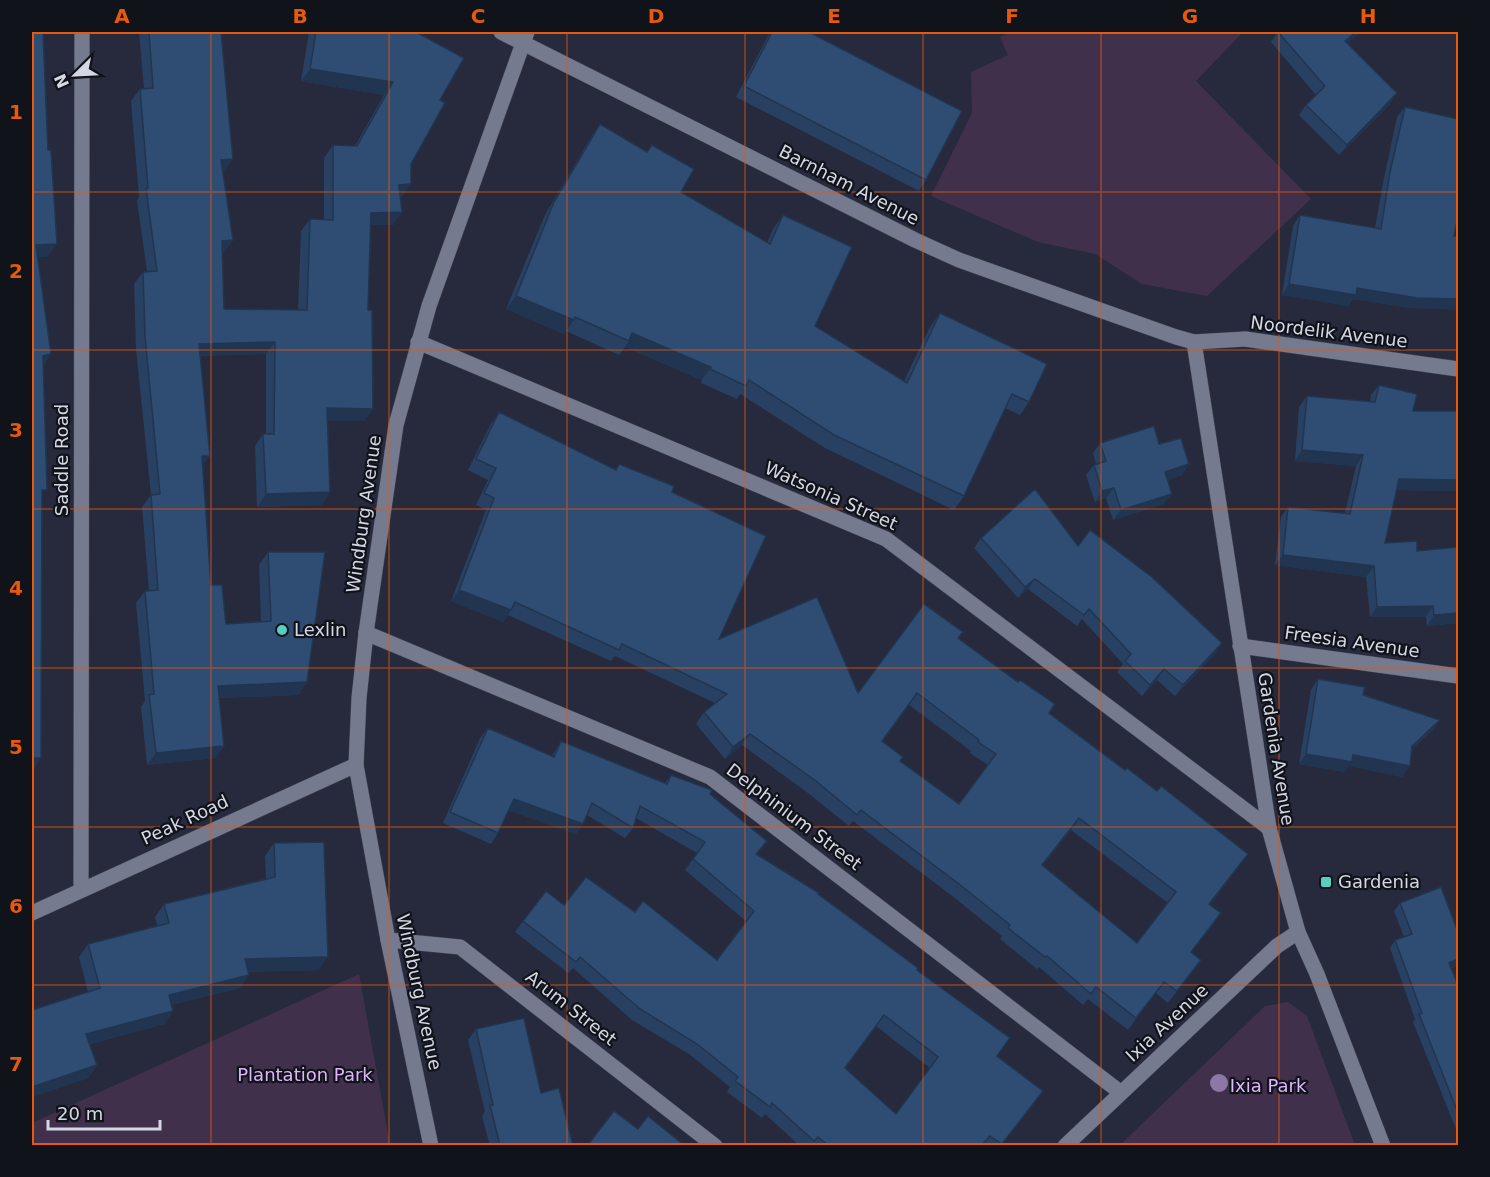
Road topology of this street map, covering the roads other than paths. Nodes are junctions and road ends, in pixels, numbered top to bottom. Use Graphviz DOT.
graph roads {
  1 [pos="82,32"];
  2 [pos="501,32"];
  3 [pos="525,38"];
  4 [pos="418,342"];
  5 [pos="1194,342"];
  6 [pos="1458,369"];
  7 [pos="366,633"];
  8 [pos="1240,646"];
  9 [pos="1458,676"];
  10 [pos="356,765"];
  11 [pos="1269,828"];
  12 [pos="81,889"];
  13 [pos="32,913"];
  14 [pos="1298,932"];
  15 [pos="388,940"];
  16 [pos="1120,1092"];
  17 [pos="431,1146"];
  18 [pos="715,1146"];
  19 [pos="1065,1146"];
  20 [pos="1383,1146"];
  1 -- 12 [label="street, Saddle Road"];
  2 -- 3 [label="street, Barnham Avenue"];
  3 -- 4 [label="street, Windburg Avenue"];
  3 -- 5 [label="street, Barnham Avenue"];
  4 -- 7 [label="street, Windburg Avenue"];
  4 -- 11 [label="street, Watsonia Street"];
  5 -- 6 [label="street, Noordelik Avenue"];
  5 -- 8 [label="street, Gardenia Avenue"];
  7 -- 10 [label="street, Windburg Avenue"];
  7 -- 16 [label="street, Delphinium Street"];
  8 -- 9 [label="street, Freesia Avenue"];
  8 -- 11 [label="street, Gardenia Avenue"];
  10 -- 12 [label="street, Peak Road"];
  10 -- 15 [label="street, Windburg Avenue"];
  11 -- 14 [label="street, Gardenia Avenue"];
  12 -- 13 [label="street, Peak Road"];
  14 -- 16 [label="street, Ixia Avenue"];
  14 -- 20 [label="street, Gardenia Avenue"];
  15 -- 17 [label="street, Windburg Avenue"];
  15 -- 18 [label="street, Arum Street"];
  16 -- 19 [label="street, Ixia Avenue"];
}
